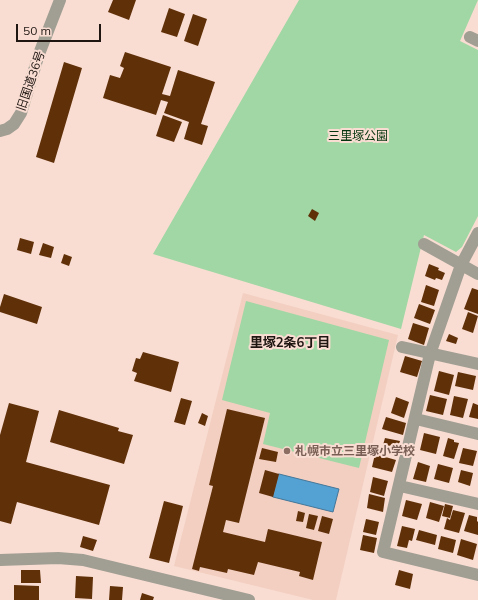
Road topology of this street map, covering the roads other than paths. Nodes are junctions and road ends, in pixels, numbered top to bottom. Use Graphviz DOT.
graph roads {
  1 [pos="60,0"];
  2 [pos="0,131"];
  3 [pos="478,233"];
  4 [pos="424,244"];
  5 [pos="462,265"];
  6 [pos="478,274"];
  7 [pos="402,347"];
  8 [pos="430,354"];
  9 [pos="478,364"];
  10 [pos="416,419"];
  11 [pos="478,434"];
  12 [pos="400,486"];
  13 [pos="478,504"];
  14 [pos="0,560"];
  15 [pos="478,574"];
  16 [pos="249,600"];
  1 -- 2 [label="street, 旧国道36号"];
  3 -- 5 [label="street"];
  4 -- 5 [label="street"];
  5 -- 6 [label="street"];
  5 -- 8 [label="street"];
  7 -- 8 [label="street"];
  8 -- 9 [label="street"];
  8 -- 10 [label="street"];
  10 -- 11 [label="street"];
  10 -- 12 [label="street"];
  12 -- 13 [label="street"];
  12 -- 15 [label="street"];
  14 -- 16 [label="street"];
}
